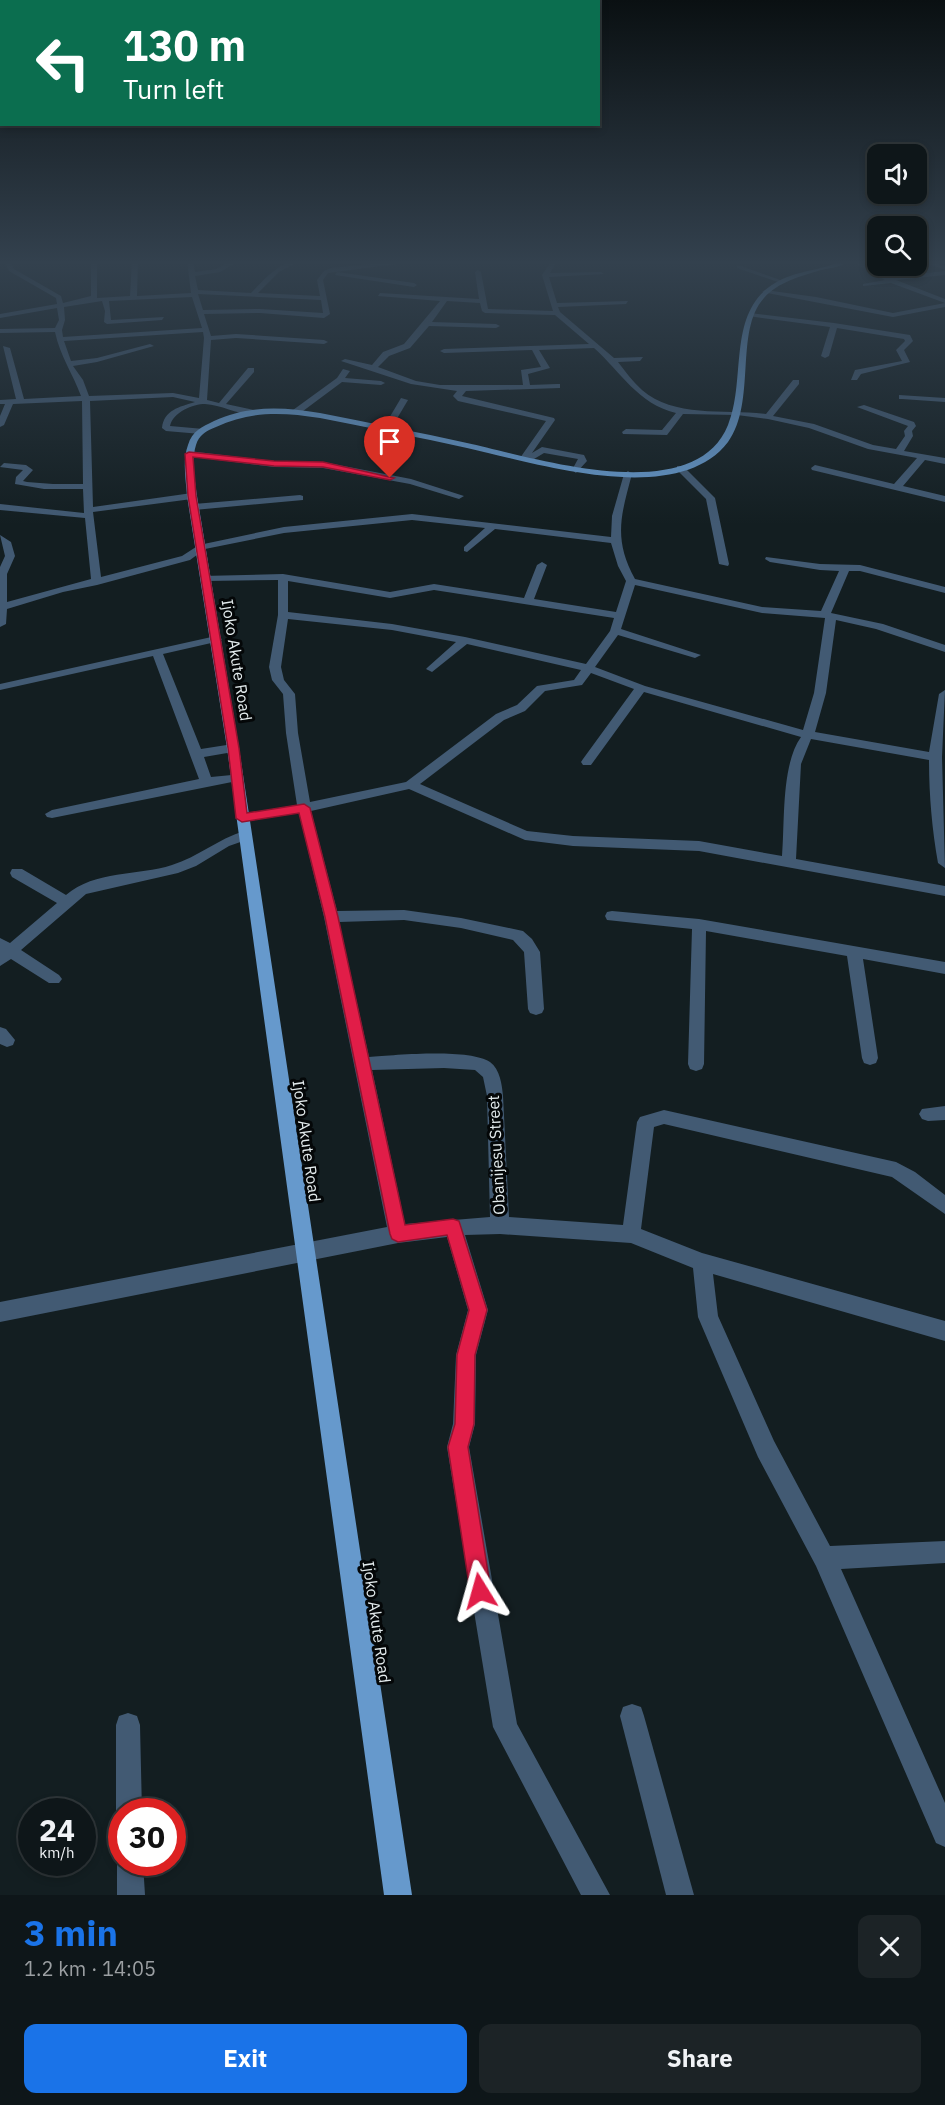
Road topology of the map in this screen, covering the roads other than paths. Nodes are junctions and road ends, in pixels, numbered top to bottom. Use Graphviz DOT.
graph roads {
  1 [pos="6,348"];
  2 [pos="63,348"];
  3 [pos="122,348"];
  4 [pos="139,348"];
  5 [pos="206,348"];
  6 [pos="400,348"];
  7 [pos="521,348"];
  8 [pos="534,348"];
  9 [pos="600,348"];
  10 [pos="746,348"];
  11 [pos="827,348"];
  12 [pos="902,348"];
  13 [pos="444,351"];
  14 [pos="123,352"];
  15 [pos="825,356"];
  16 [pos="612,360"];
  17 [pos="640,360"];
  18 [pos="345,361"];
  19 [pos="68,364"];
  20 [pos="373,368"];
  21 [pos="251,370"];
  22 [pos="346,371"];
  23 [pos="854,378"];
  24 [pos="340,380"];
  25 [pos="796,382"];
  26 [pos="381,383"];
  27 [pos="557,386"];
  28 [pos="527,387"];
  29 [pos="463,389"];
  30 [pos="902,397"];
  31 [pos="86,399"];
  32 [pos="404,400"];
  33 [pos="945,400"];
  34 [pos="0,402"];
  35 [pos="10,402"];
  36 [pos="21,402"];
  37 [pos="202,402"];
  38 [pos="221,405"];
  39 [pos="861,407"];
  40 [pos="251,412"];
  41 [pos="296,412"];
  42 [pos="681,412"];
  43 [pos="737,413"];
  44 [pos="768,417"];
  45 [pos="0,425"];
  46 [pos="201,430"];
  47 [pos="386,430"];
  48 [pos="626,432"];
  49 [pos="899,452"];
  50 [pos="189,454"];
  51 [pos="923,457"];
  52 [pos="527,459"];
  53 [pos="945,461"];
  54 [pos="4,466"];
  55 [pos="680,468"];
  56 [pos="815,468"];
  57 [pos="628,474"];
  58 [pos="88,486"];
  59 [pos="896,488"];
  60 [pos="459,496"];
  61 [pos="300,498"];
  62 [pos="945,500"];
  63 [pos="193,501"];
  64 [pos="0,507"];
  65 [pos="88,513"];
  66 [pos="492,527"];
  67 [pos="0,538"];
  68 [pos="614,540"];
  69 [pos="202,547"];
  70 [pos="467,549"];
  71 [pos="770,559"];
  72 [pos="724,564"];
  73 [pos="542,565"];
  74 [pos="846,568"];
  75 [pos="283,577"];
  76 [pos="206,578"];
  77 [pos="631,581"];
  78 [pos="98,582"];
  79 [pos="945,590"];
  80 [pos="528,601"];
  81 [pos="1,608"];
  82 [pos="283,615"];
  83 [pos="621,616"];
  84 [pos="828,616"];
  85 [pos="1,624"];
  86 [pos="615,631"];
  87 [pos="216,639"];
  88 [pos="465,640"];
  89 [pos="945,649"];
  90 [pos="157,653"];
  91 [pos="695,655"];
  92 [pos="587,668"];
  93 [pos="432,669"];
  94 [pos="0,687"];
  95 [pos="641,688"];
  96 [pos="945,694"];
  97 [pos="808,735"];
  98 [pos="233,748"];
  99 [pos="197,754"];
  100 [pos="935,757"];
  101 [pos="587,762"];
  102 [pos="237,777"];
  103 [pos="206,782"];
  104 [pos="410,785"];
  105 [pos="304,808"];
  106 [pos="52,814"];
  107 [pos="242,818"];
  108 [pos="941,823"];
  109 [pos="244,836"];
  110 [pos="789,862"];
  111 [pos="945,863"];
  112 [pos="17,873"];
  113 [pos="945,891"];
  114 [pos="68,903"];
  115 [pos="612,916"];
  116 [pos="332,917"];
  117 [pos="699,924"];
  118 [pos="4,951"];
  119 [pos="854,952"];
  120 [pos="945,968"];
  121 [pos="54,979"];
  122 [pos="536,1009"];
  123 [pos="870,1058"];
  124 [pos="361,1064"];
  125 [pos="696,1064"];
  126 [pos="945,1206"];
  127 [pos="500,1225"];
  128 [pos="453,1227"];
  129 [pos="398,1234"];
  130 [pos="632,1234"];
  131 [pos="305,1252"];
  132 [pos="702,1262"];
  133 [pos="0,1312"];
  134 [pos="945,1331"];
  135 [pos="945,1552"];
  136 [pos="824,1558"];
  137 [pos="632,1716"];
  138 [pos="128,1725"];
  139 [pos="129,1798"];
  140 [pos="945,1834"];
  141 [pos="130,1876"];
  142 [pos="131,1895"];
  143 [pos="398,1895"];
  144 [pos="596,1895"];
  145 [pos="680,1895"];
  1 -- 36 [label="street"];
  2 -- 19 [label="street"];
  3 -- 14 [label="street"];
  4 -- 14 [label="street"];
  5 -- 37 [label="street"];
  6 -- 20 [label="street"];
  7 -- 13 [label="street"];
  8 -- 28 [label="street"];
  9 -- 16 [label="street"];
  10 -- 43 [label="main road"];
  11 -- 15 [label="street"];
  12 -- 23 [label="street"];
  14 -- 19 [label="street"];
  16 -- 17 [label="street"];
  16 -- 42 [label="street"];
  18 -- 20 [label="street"];
  19 -- 31 [label="street"];
  20 -- 29 [label="street"];
  21 -- 38 [label="street"];
  22 -- 24 [label="street"];
  24 -- 26 [label="street"];
  24 -- 41 [label="street"];
  25 -- 44 [label="street"];
  27 -- 28 [label="street"];
  28 -- 29 [label="street"];
  29 -- 52 [label="street"];
  30 -- 33 [label="street"];
  31 -- 36 [label="street"];
  31 -- 37 [label="street"];
  31 -- 58 [label="street"];
  32 -- 47 [label="street"];
  34 -- 35 [label="street"];
  35 -- 36 [label="street"];
  35 -- 45 [label="street"];
  37 -- 38 [label="street"];
  37 -- 46 [label="street"];
  38 -- 40 [label="street"];
  39 -- 49 [label="street"];
  40 -- 41 [label="main road"];
  40 -- 46 [label="main road"];
  41 -- 47 [label="main road"];
  42 -- 43 [label="street"];
  42 -- 48 [label="street"];
  43 -- 44 [label="street"];
  43 -- 55 [label="main road"];
  44 -- 49 [label="street"];
  46 -- 50 [label="main road"];
  47 -- 52 [label="main road"];
  49 -- 51 [label="street"];
  50 -- 60 [label="street"];
  50 -- 63 [label="main road, Ijoko Akute Road"];
  51 -- 53 [label="street"];
  51 -- 59 [label="street"];
  52 -- 57 [label="main road"];
  54 -- 58 [label="street"];
  55 -- 57 [label="main road"];
  55 -- 72 [label="street"];
  56 -- 59 [label="street"];
  57 -- 68 [label="street"];
  58 -- 65 [label="street"];
  59 -- 62 [label="street"];
  61 -- 63 [label="street"];
  63 -- 65 [label="street"];
  63 -- 69 [label="main road, Ijoko Akute Road"];
  64 -- 65 [label="street"];
  65 -- 78 [label="street"];
  66 -- 68 [label="street"];
  66 -- 69 [label="street"];
  66 -- 70 [label="street"];
  67 -- 81 [label="street"];
  68 -- 77 [label="street"];
  69 -- 76 [label="main road, Ijoko Akute Road"];
  69 -- 78 [label="street"];
  71 -- 74 [label="street"];
  73 -- 80 [label="street"];
  74 -- 79 [label="street"];
  74 -- 84 [label="street"];
  75 -- 76 [label="street"];
  75 -- 80 [label="street"];
  75 -- 82 [label="street"];
  76 -- 87 [label="main road, Ijoko Akute Road"];
  77 -- 83 [label="street"];
  77 -- 84 [label="street"];
  78 -- 81 [label="street"];
  80 -- 83 [label="street"];
  81 -- 85 [label="street"];
  82 -- 88 [label="street"];
  82 -- 105 [label="street"];
  83 -- 86 [label="street"];
  84 -- 89 [label="street"];
  84 -- 97 [label="street"];
  86 -- 91 [label="street"];
  86 -- 92 [label="street"];
  87 -- 90 [label="street"];
  87 -- 98 [label="main road, Ijoko Akute Road"];
  88 -- 92 [label="street"];
  88 -- 93 [label="street"];
  90 -- 94 [label="street"];
  90 -- 99 [label="street"];
  92 -- 95 [label="street"];
  92 -- 104 [label="street"];
  95 -- 97 [label="street"];
  95 -- 101 [label="street"];
  96 -- 100 [label="street"];
  97 -- 100 [label="street"];
  97 -- 110 [label="street"];
  98 -- 99 [label="street"];
  98 -- 102 [label="main road, Ijoko Akute Road"];
  99 -- 103 [label="street"];
  100 -- 108 [label="street"];
  102 -- 103 [label="street"];
  102 -- 107 [label="main road, Ijoko Akute Road"];
  103 -- 106 [label="street"];
  104 -- 105 [label="street"];
  104 -- 110 [label="street"];
  105 -- 107 [label="street"];
  105 -- 116 [label="street"];
  107 -- 109 [label="main road, Ijoko Akute Road"];
  108 -- 111 [label="street"];
  109 -- 114 [label="street"];
  109 -- 131 [label="main road, Ijoko Akute Road"];
  110 -- 113 [label="street"];
  112 -- 114 [label="street"];
  114 -- 118 [label="street"];
  115 -- 117 [label="street"];
  116 -- 122 [label="street"];
  116 -- 124 [label="street"];
  117 -- 119 [label="street"];
  117 -- 125 [label="street"];
  118 -- 121 [label="street"];
  119 -- 120 [label="street"];
  119 -- 123 [label="street"];
  124 -- 127 [label="street, Obanijesu Street"];
  124 -- 129 [label="street"];
  126 -- 130 [label="street"];
  127 -- 128 [label="street"];
  127 -- 130 [label="street"];
  128 -- 129 [label="street"];
  128 -- 144 [label="street"];
  129 -- 131 [label="street"];
  130 -- 132 [label="street"];
  131 -- 133 [label="street"];
  131 -- 143 [label="main road, Ijoko Akute Road"];
  132 -- 134 [label="street"];
  132 -- 136 [label="street"];
  135 -- 136 [label="street"];
  136 -- 140 [label="street"];
  137 -- 145 [label="street"];
  138 -- 139 [label="street"];
  141 -- 142 [label="street"];
}
